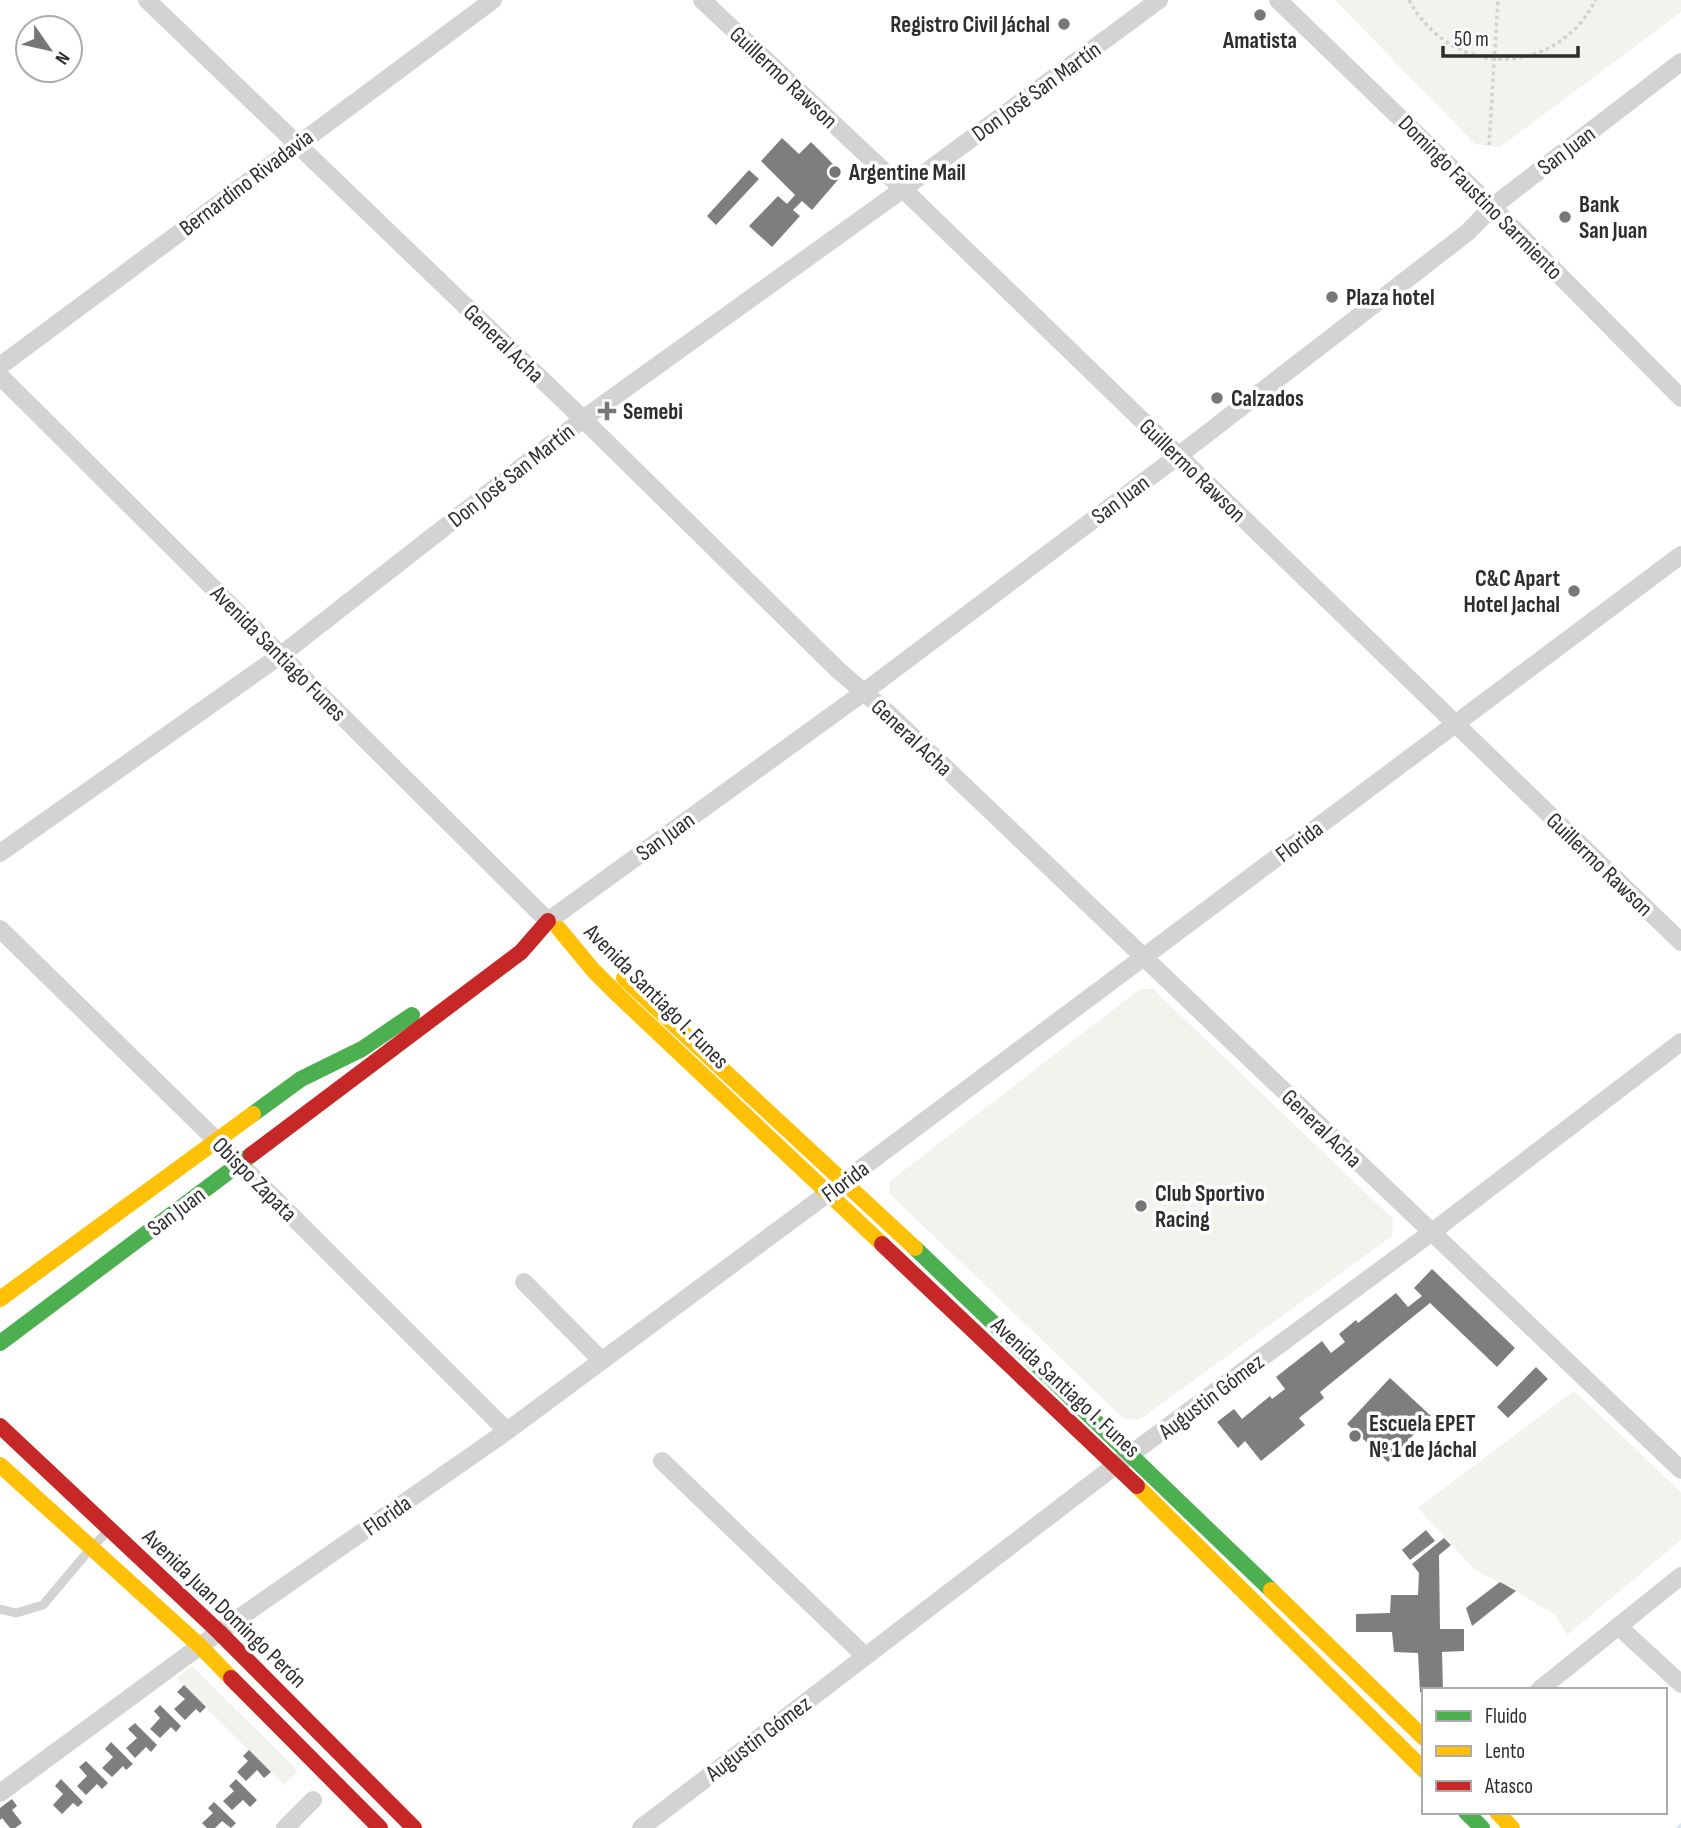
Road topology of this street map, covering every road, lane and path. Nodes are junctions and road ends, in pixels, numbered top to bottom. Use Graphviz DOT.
graph roads {
  1 [pos="146,0"];
  2 [pos="494,0"];
  3 [pos="702,0"];
  4 [pos="1159,0"];
  5 [pos="1278,0"];
  6 [pos="1409,0"];
  7 [pos="1499,0"];
  8 [pos="1596,0"];
  9 [pos="1495,60"];
  10 [pos="1681,62"];
  11 [pos="296,145"];
  12 [pos="1489,145"];
  13 [pos="903,189"];
  14 [pos="1492,207"];
  15 [pos="0,366"];
  16 [pos="0,376"];
  17 [pos="1681,398"];
  18 [pos="583,419"];
  19 [pos="1178,456"];
  20 [pos="1681,555"];
  21 [pos="281,655"];
  22 [pos="863,692"];
  23 [pos="1455,725"];
  24 [pos="0,853"];
  25 [pos="554,925"];
  26 [pos="0,929"];
  27 [pos="1681,942"];
  28 [pos="1144,958"];
  29 [pos="1681,1042"];
  30 [pos="217,1141"];
  31 [pos="239,1164"];
  32 [pos="845,1181"];
  33 [pos="827,1194"];
  34 [pos="1432,1232"];
  35 [pos="524,1282"];
  36 [pos="0,1299"];
  37 [pos="0,1343"];
  38 [pos="602,1361"];
  39 [pos="0,1426"];
  40 [pos="507,1431"];
  41 [pos="1132,1455"];
  42 [pos="662,1461"];
  43 [pos="0,1465"];
  44 [pos="1116,1465"];
  45 [pos="1681,1470"];
  46 [pos="110,1529"];
  47 [pos="91,1548"];
  48 [pos="1681,1576"];
  49 [pos="0,1609"];
  50 [pos="1618,1626"];
  51 [pos="219,1632"];
  52 [pos="200,1646"];
  53 [pos="865,1656"];
  54 [pos="1681,1684"];
  55 [pos="1541,1688"];
  56 [pos="1422,1736"];
  57 [pos="1422,1768"];
  58 [pos="0,1793"];
  59 [pos="313,1800"];
  60 [pos="1468,1814"];
  61 [pos="1499,1814"];
  62 [pos="285,1828"];
  63 [pos="380,1828"];
  64 [pos="414,1828"];
  65 [pos="641,1828"];
  66 [pos="1482,1828"];
  67 [pos="1513,1828"];
  1 -- 11 [label="street, General Acha"];
  2 -- 11 [label="street, Bernardino Rivadavia"];
  3 -- 13 [label="street, Guillermo Rawson"];
  4 -- 13 [label="street, Don José San Martín"];
  5 -- 14 [label="street, Domingo Faustino Sarmiento"];
  6 -- 9 [label="path"];
  7 -- 9 [label="path"];
  8 -- 9 [label="path"];
  9 -- 12 [label="path"];
  10 -- 14 [label="street, San Juan"];
  11 -- 15 [label="street, Bernardino Rivadavia"];
  11 -- 18 [label="street, General Acha"];
  13 -- 18 [label="street, Don José San Martín"];
  13 -- 19 [label="street, Guillermo Rawson"];
  14 -- 17 [label="street, Domingo Faustino Sarmiento"];
  14 -- 19 [label="street, San Juan"];
  16 -- 21 [label="street, Avenida Santiago Funes"];
  18 -- 21 [label="street, Don José San Martín"];
  18 -- 22 [label="street, General Acha"];
  19 -- 22 [label="street, San Juan"];
  19 -- 23 [label="street, Guillermo Rawson"];
  20 -- 23 [label="street, Florida"];
  21 -- 24 [label="street, Don José San Martín"];
  21 -- 25 [label="street, Avenida Santiago Funes"];
  22 -- 25 [label="street, San Juan"];
  22 -- 28 [label="street, General Acha"];
  23 -- 27 [label="street, Guillermo Rawson"];
  23 -- 28 [label="street, Florida"];
  25 -- 30 [label="main road, San Juan"];
  25 -- 31 [label="main road, San Juan"];
  25 -- 32 [label="main road, Avenida Santiago I. Funes"];
  25 -- 33 [label="main road, Avenida Santiago I. Funes"];
  26 -- 30 [label="street, Obispo Zapata"];
  28 -- 32 [label="street, Florida"];
  28 -- 34 [label="street, General Acha"];
  29 -- 34 [label="street, Augustin Gómez"];
  30 -- 31 [label="street, Obispo Zapata"];
  30 -- 36 [label="main road, San Juan"];
  31 -- 37 [label="main road, San Juan"];
  31 -- 40 [label="street, Obispo Zapata"];
  32 -- 33 [label="street, Florida"];
  32 -- 41 [label="main road, Avenida Santiago I. Funes"];
  33 -- 38 [label="street, Florida"];
  33 -- 44 [label="main road, Avenida Santiago I. Funes"];
  34 -- 41 [label="street, Augustin Gómez"];
  34 -- 45 [label="street, General Acha"];
  35 -- 38 [label="street"];
  38 -- 40 [label="street, Florida"];
  39 -- 46 [label="main road, Avenida Juan Domingo Perón"];
  40 -- 51 [label="street, Florida"];
  41 -- 44 [label="street, Augustin Gómez"];
  41 -- 56 [label="main road, Avenida Santiago I. Funes"];
  42 -- 53 [label="street"];
  43 -- 47 [label="main road, Avenida Juan Domingo Perón"];
  44 -- 53 [label="street, Augustin Gómez"];
  44 -- 57 [label="main road, Avenida Santiago I. Funes"];
  46 -- 47 [label="lane"];
  46 -- 51 [label="main road, Avenida Juan Domingo Perón"];
  47 -- 49 [label="lane"];
  47 -- 52 [label="main road, Avenida Juan Domingo Perón"];
  48 -- 50 [label="street"];
  50 -- 54 [label="street"];
  50 -- 55 [label="street"];
  51 -- 52 [label="street, Florida"];
  51 -- 64 [label="main road, Avenida Juan Domingo Perón"];
  52 -- 58 [label="street, Florida"];
  52 -- 63 [label="main road, Avenida Juan Domingo Perón"];
  53 -- 65 [label="street, Augustin Gómez"];
  59 -- 62 [label="street"];
  60 -- 66 [label="main road"];
  61 -- 67 [label="main road"];
}
